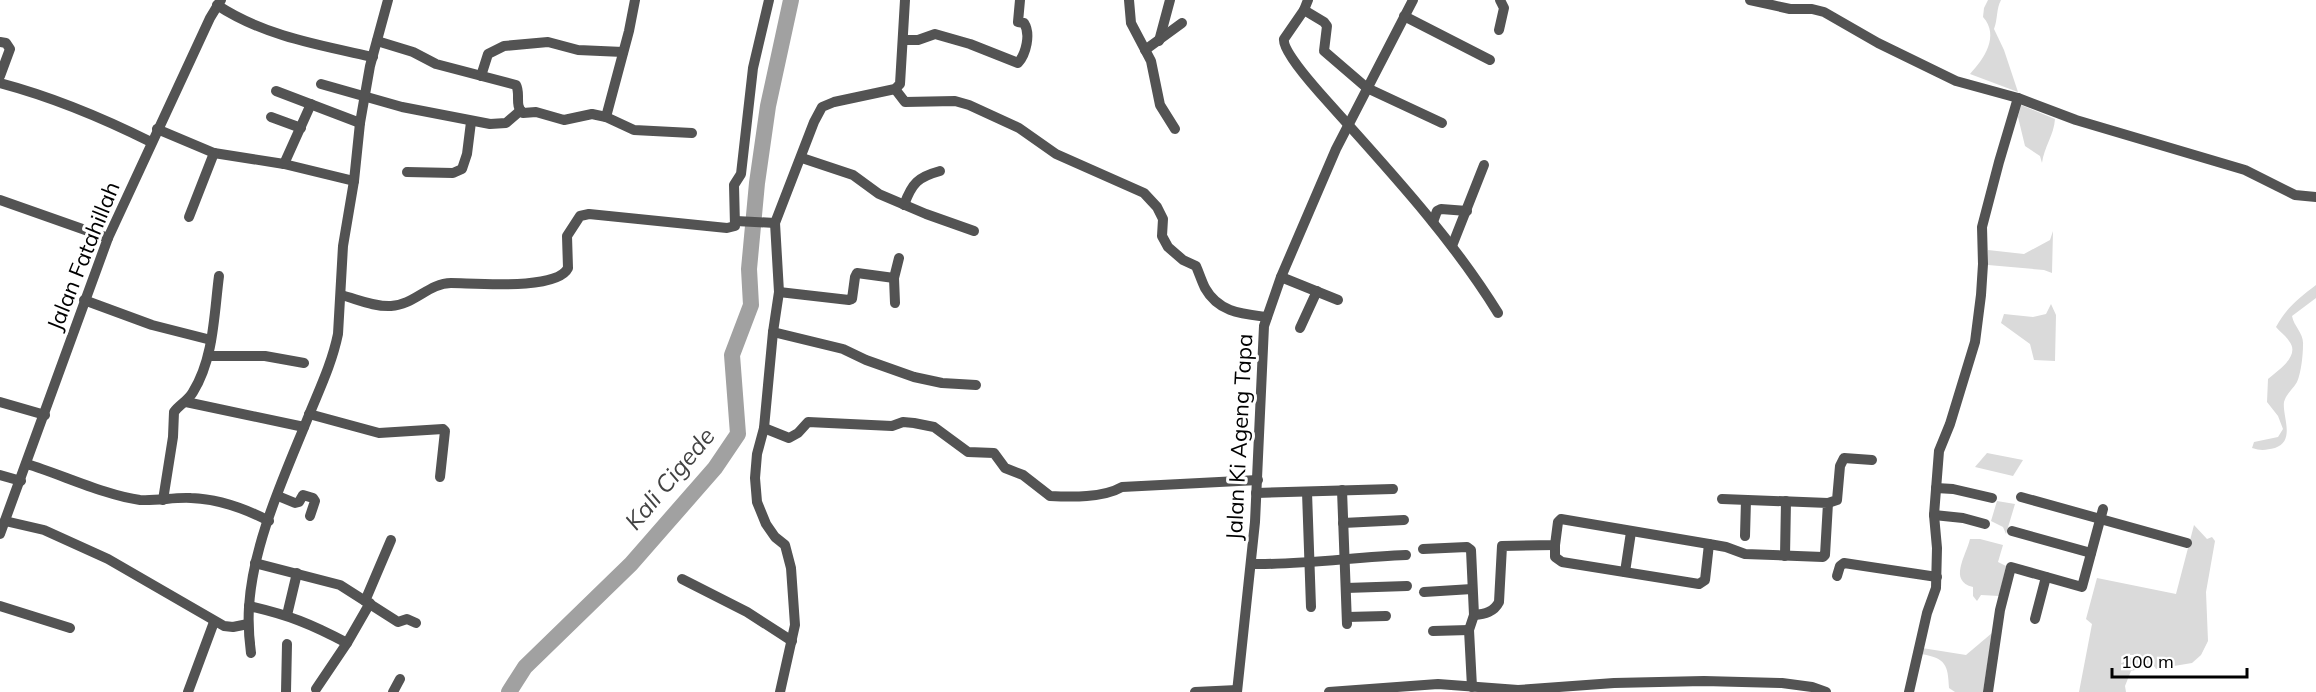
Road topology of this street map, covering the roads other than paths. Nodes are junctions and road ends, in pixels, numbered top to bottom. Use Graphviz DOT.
graph roads {
  1 [pos="388,0"];
  2 [pos="634,0"];
  3 [pos="769,0"];
  4 [pos="905,0"];
  5 [pos="1020,0"];
  6 [pos="1129,0"];
  7 [pos="1170,0"];
  8 [pos="1413,0"];
  9 [pos="1500,0"];
  10 [pos="1750,0"];
  11 [pos="219,3"];
  12 [pos="1306,5"];
  13 [pos="1404,16"];
  14 [pos="1182,22"];
  15 [pos="1499,30"];
  16 [pos="904,40"];
  17 [pos="377,41"];
  18 [pos="1159,41"];
  19 [pos="0,42"];
  20 [pos="1145,50"];
  21 [pos="623,52"];
  22 [pos="373,57"];
  23 [pos="1490,60"];
  24 [pos="0,76"];
  25 [pos="481,76"];
  26 [pos="0,83"];
  27 [pos="321,84"];
  28 [pos="1367,88"];
  29 [pos="895,89"];
  30 [pos="276,91"];
  31 [pos="364,96"];
  32 [pos="2018,98"];
  33 [pos="310,104"];
  34 [pos="520,111"];
  35 [pos="271,117"];
  36 [pos="606,117"];
  37 [pos="471,122"];
  38 [pos="360,123"];
  39 [pos="1442,123"];
  40 [pos="1348,125"];
  41 [pos="301,128"];
  42 [pos="158,129"];
  43 [pos="1175,129"];
  44 [pos="692,133"];
  45 [pos="151,142"];
  46 [pos="214,153"];
  47 [pos="802,158"];
  48 [pos="284,164"];
  49 [pos="1484,165"];
  50 [pos="940,171"];
  51 [pos="407,172"];
  52 [pos="354,181"];
  53 [pos="2316,197"];
  54 [pos="0,200"];
  55 [pos="904,205"];
  56 [pos="1467,210"];
  57 [pos="189,217"];
  58 [pos="741,222"];
  59 [pos="1433,222"];
  60 [pos="773,224"];
  61 [pos="974,231"];
  62 [pos="108,238"];
  63 [pos="1452,246"];
  64 [pos="899,258"];
  65 [pos="219,276"];
  66 [pos="1281,277"];
  67 [pos="894,278"];
  68 [pos="1317,291"];
  69 [pos="779,292"];
  70 [pos="341,295"];
  71 [pos="84,300"];
  72 [pos="1338,300"];
  73 [pos="895,303"];
  74 [pos="1498,313"];
  75 [pos="1268,317"];
  76 [pos="1300,328"];
  77 [pos="773,332"];
  78 [pos="211,340"];
  79 [pos="208,356"];
  80 [pos="303,363"];
  81 [pos="976,386"];
  82 [pos="0,402"];
  83 [pos="186,402"];
  84 [pos="309,414"];
  85 [pos="45,415"];
  86 [pos="304,428"];
  87 [pos="764,428"];
  88 [pos="1872,460"];
  89 [pos="27,464"];
  90 [pos="0,476"];
  91 [pos="440,477"];
  92 [pos="1258,480"];
  93 [pos="21,481"];
  94 [pos="1936,488"];
  95 [pos="1393,489"];
  96 [pos="1342,490"];
  97 [pos="1307,492"];
  98 [pos="1256,493"];
  99 [pos="278,496"];
  100 [pos="2021,497"];
  101 [pos="1992,498"];
  102 [pos="1722,499"];
  103 [pos="163,500"];
  104 [pos="1746,500"];
  105 [pos="1786,501"];
  106 [pos="1827,503"];
  107 [pos="2101,514"];
  108 [pos="1934,515"];
  109 [pos="310,516"];
  110 [pos="269,520"];
  111 [pos="1404,520"];
  112 [pos="1343,523"];
  113 [pos="1985,524"];
  114 [pos="2,529"];
  115 [pos="2012,531"];
  116 [pos="1630,532"];
  117 [pos="1745,536"];
  118 [pos="391,540"];
  119 [pos="2187,543"];
  120 [pos="1709,544"];
  121 [pos="1555,545"];
  122 [pos="1424,549"];
  123 [pos="2091,553"];
  124 [pos="1406,555"];
  125 [pos="1785,556"];
  126 [pos="1345,558"];
  127 [pos="255,563"];
  128 [pos="1310,563"];
  129 [pos="1252,564"];
  130 [pos="1625,572"];
  131 [pos="297,573"];
  132 [pos="1837,576"];
  133 [pos="1937,577"];
  134 [pos="2046,577"];
  135 [pos="682,579"];
  136 [pos="1407,586"];
  137 [pos="1346,588"];
  138 [pos="1472,589"];
  139 [pos="1424,592"];
  140 [pos="367,602"];
  141 [pos="0,606"];
  142 [pos="249,606"];
  143 [pos="1311,607"];
  144 [pos="287,615"];
  145 [pos="1474,615"];
  146 [pos="1386,616"];
  147 [pos="2035,619"];
  148 [pos="214,621"];
  149 [pos="416,622"];
  150 [pos="248,624"];
  151 [pos="70,628"];
  152 [pos="1469,630"];
  153 [pos="1433,631"];
  154 [pos="792,641"];
  155 [pos="347,643"];
  156 [pos="286,644"];
  157 [pos="250,653"];
  158 [pos="400,679"];
  159 [pos="1705,686"];
  160 [pos="1472,687"];
  161 [pos="1615,687"];
  162 [pos="1782,688"];
  163 [pos="316,689"];
  164 [pos="1237,691"];
  165 [pos="188,692"];
  166 [pos="286,692"];
  167 [pos="393,692"];
  168 [pos="780,692"];
  169 [pos="1195,692"];
  170 [pos="1329,692"];
  171 [pos="1826,692"];
  172 [pos="1909,692"];
  173 [pos="1988,692"];
  1 -- 17 [label="street"];
  2 -- 21 [label="street"];
  3 -- 58 [label="street"];
  4 -- 16 [label="street"];
  5 -- 16 [label="street"];
  6 -- 20 [label="street"];
  7 -- 18 [label="street"];
  8 -- 13 [label="street, Jalan Ki Ageng Tapa"];
  9 -- 15 [label="street"];
  10 -- 32 [label="street"];
  11 -- 22 [label="street"];
  11 -- 42 [label="street, Jalan Fatahillah"];
  12 -- 28 [label="street"];
  12 -- 40 [label="street"];
  13 -- 23 [label="street"];
  13 -- 28 [label="street, Jalan Ki Ageng Tapa"];
  14 -- 18 [label="street"];
  16 -- 29 [label="street"];
  17 -- 22 [label="street"];
  17 -- 25 [label="street"];
  18 -- 20 [label="street"];
  19 -- 24 [label="street"];
  20 -- 43 [label="street"];
  21 -- 25 [label="street"];
  21 -- 36 [label="street"];
  22 -- 31 [label="street"];
  25 -- 34 [label="street"];
  26 -- 45 [label="street"];
  27 -- 31 [label="street"];
  28 -- 39 [label="street"];
  28 -- 40 [label="street, Jalan Ki Ageng Tapa"];
  29 -- 47 [label="street"];
  29 -- 75 [label="street"];
  30 -- 33 [label="street"];
  31 -- 37 [label="street"];
  31 -- 38 [label="street"];
  32 -- 53 [label="street"];
  32 -- 94 [label="street"];
  33 -- 38 [label="street"];
  33 -- 41 [label="street"];
  34 -- 36 [label="street"];
  34 -- 37 [label="street"];
  35 -- 41 [label="street"];
  36 -- 44 [label="street"];
  37 -- 51 [label="street"];
  38 -- 52 [label="street"];
  40 -- 59 [label="street"];
  40 -- 66 [label="street, Jalan Ki Ageng Tapa"];
  41 -- 48 [label="street"];
  42 -- 45 [label="street, Jalan Fatahillah"];
  42 -- 46 [label="street"];
  45 -- 62 [label="street, Jalan Fatahillah"];
  46 -- 48 [label="street"];
  46 -- 57 [label="street"];
  47 -- 55 [label="street"];
  47 -- 60 [label="street"];
  48 -- 52 [label="street"];
  49 -- 56 [label="street"];
  50 -- 55 [label="street"];
  52 -- 70 [label="street"];
  54 -- 62 [label="street"];
  55 -- 61 [label="street"];
  56 -- 59 [label="street"];
  56 -- 63 [label="street"];
  58 -- 60 [label="street"];
  58 -- 70 [label="street"];
  59 -- 63 [label="street"];
  60 -- 69 [label="street"];
  62 -- 71 [label="street, Jalan Fatahillah"];
  63 -- 74 [label="street"];
  64 -- 67 [label="street"];
  65 -- 78 [label="street"];
  66 -- 68 [label="street"];
  66 -- 75 [label="street, Jalan Ki Ageng Tapa"];
  67 -- 69 [label="street"];
  67 -- 73 [label="street"];
  68 -- 72 [label="street"];
  68 -- 76 [label="street"];
  69 -- 77 [label="street"];
  70 -- 84 [label="street"];
  71 -- 78 [label="street"];
  71 -- 85 [label="street, Jalan Fatahillah"];
  75 -- 92 [label="street, Jalan Ki Ageng Tapa"];
  77 -- 81 [label="street"];
  77 -- 87 [label="street"];
  78 -- 79 [label="street"];
  79 -- 80 [label="street"];
  79 -- 83 [label="street"];
  82 -- 85 [label="street"];
  83 -- 86 [label="street"];
  83 -- 103 [label="street"];
  84 -- 86 [label="street"];
  84 -- 91 [label="street"];
  85 -- 89 [label="street, Jalan Fatahillah"];
  86 -- 99 [label="street"];
  87 -- 92 [label="street"];
  87 -- 154 [label="street"];
  88 -- 106 [label="street"];
  89 -- 93 [label="street, Jalan Fatahillah"];
  89 -- 103 [label="street"];
  90 -- 93 [label="street"];
  92 -- 98 [label="street, Jalan Ki Ageng Tapa"];
  93 -- 114 [label="street, Jalan Fatahillah"];
  94 -- 101 [label="street"];
  94 -- 108 [label="street"];
  95 -- 96 [label="street"];
  96 -- 97 [label="street"];
  96 -- 112 [label="street"];
  97 -- 98 [label="street"];
  97 -- 128 [label="street"];
  98 -- 129 [label="street, Jalan Ki Ageng Tapa"];
  99 -- 109 [label="street"];
  99 -- 110 [label="street"];
  100 -- 107 [label="street"];
  102 -- 104 [label="street"];
  103 -- 110 [label="street"];
  104 -- 105 [label="street"];
  104 -- 117 [label="street"];
  105 -- 106 [label="street"];
  105 -- 125 [label="street"];
  106 -- 125 [label="street"];
  107 -- 119 [label="street"];
  107 -- 123 [label="street"];
  108 -- 113 [label="street"];
  108 -- 133 [label="street"];
  110 -- 127 [label="street"];
  111 -- 112 [label="street"];
  112 -- 126 [label="street"];
  114 -- 148 [label="street"];
  115 -- 123 [label="street"];
  116 -- 120 [label="street"];
  116 -- 121 [label="street"];
  116 -- 130 [label="street"];
  118 -- 140 [label="street"];
  120 -- 125 [label="street"];
  120 -- 130 [label="street"];
  121 -- 130 [label="street"];
  121 -- 145 [label="street"];
  122 -- 138 [label="street"];
  123 -- 134 [label="street"];
  124 -- 126 [label="street"];
  126 -- 128 [label="street"];
  126 -- 137 [label="street"];
  127 -- 131 [label="street"];
  127 -- 142 [label="street"];
  128 -- 129 [label="street"];
  128 -- 143 [label="street"];
  129 -- 164 [label="street, Jalan Ki Ageng Tapa"];
  131 -- 140 [label="street"];
  131 -- 144 [label="street"];
  132 -- 133 [label="street"];
  133 -- 172 [label="street"];
  134 -- 147 [label="street"];
  134 -- 173 [label="street"];
  135 -- 154 [label="street"];
  136 -- 137 [label="street"];
  137 -- 146 [label="street"];
  138 -- 139 [label="street"];
  138 -- 145 [label="street"];
  140 -- 149 [label="street"];
  140 -- 155 [label="street"];
  141 -- 151 [label="street"];
  142 -- 144 [label="street"];
  142 -- 150 [label="street"];
  144 -- 155 [label="street"];
  145 -- 152 [label="street"];
  148 -- 150 [label="street"];
  148 -- 165 [label="street"];
  150 -- 157 [label="street"];
  152 -- 153 [label="street"];
  152 -- 160 [label="street"];
  154 -- 168 [label="street"];
  155 -- 163 [label="street"];
  156 -- 166 [label="street"];
  158 -- 167 [label="street"];
  159 -- 161 [label="street"];
  159 -- 162 [label="street"];
  160 -- 161 [label="street"];
  160 -- 170 [label="street"];
  162 -- 171 [label="street"];
  164 -- 169 [label="street"];
}
